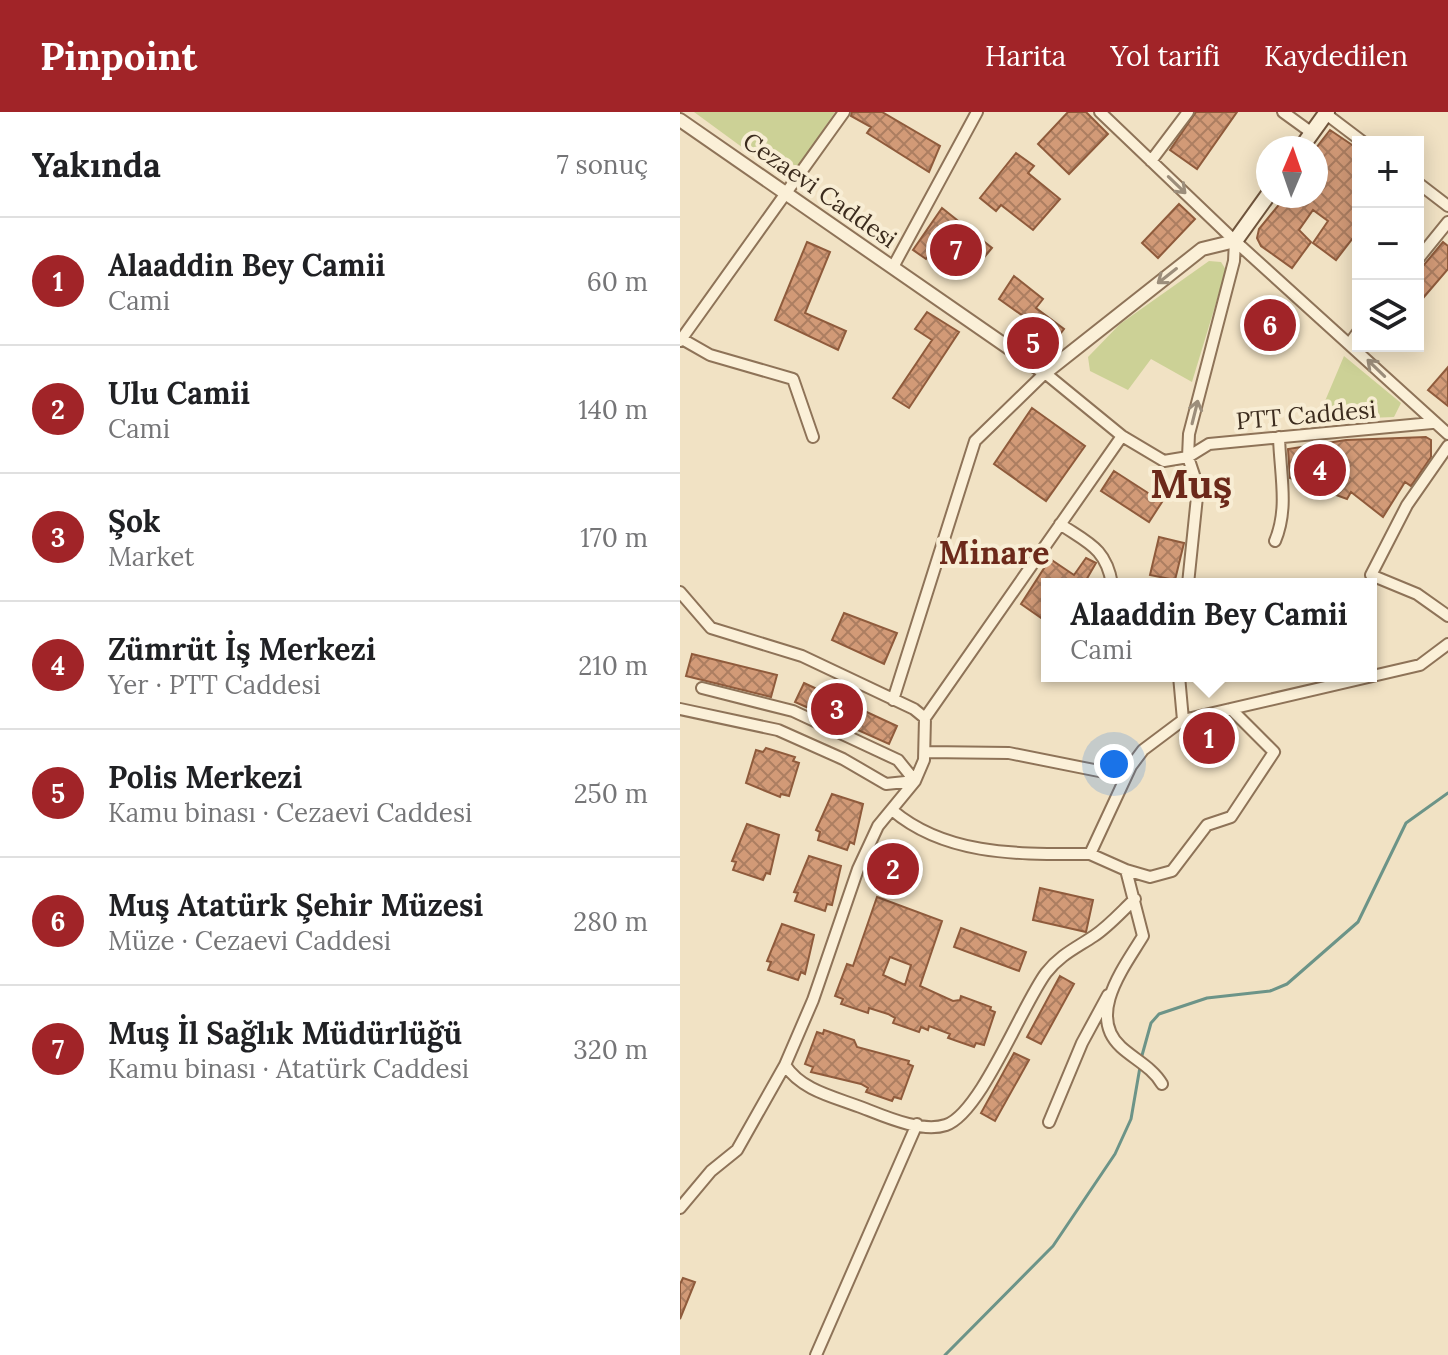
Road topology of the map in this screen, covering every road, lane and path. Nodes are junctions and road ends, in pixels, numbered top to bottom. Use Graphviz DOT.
graph roads {
  1 [pos="844,112"];
  2 [pos="977,112"];
  3 [pos="1100,112"];
  4 [pos="1188,112"];
  5 [pos="1283,112"];
  6 [pos="1326,113"];
  7 [pos="680,120"];
  8 [pos="1312,133"];
  9 [pos="1310,136"];
  10 [pos="1355,136"];
  11 [pos="1151,161"];
  12 [pos="1424,188"];
  13 [pos="785,192"];
  14 [pos="1448,206"];
  15 [pos="1259,208"];
  16 [pos="1448,222"];
  17 [pos="1235,241"];
  18 [pos="1424,252"];
  19 [pos="893,267"];
  20 [pos="681,340"];
  21 [pos="1352,340"];
  22 [pos="1350,343"];
  23 [pos="1045,373"];
  24 [pos="1432,423"];
  25 [pos="1448,434"];
  26 [pos="1122,436"];
  27 [pos="813,437"];
  28 [pos="1279,437"];
  29 [pos="1448,446"];
  30 [pos="1188,457"];
  31 [pos="1060,524"];
  32 [pos="1275,541"];
  33 [pos="1111,578"];
  34 [pos="1189,578"];
  35 [pos="680,592"];
  36 [pos="1448,616"];
  37 [pos="1448,644"];
  38 [pos="1377,675"];
  39 [pos="1180,682"];
  40 [pos="1347,682"];
  41 [pos="702,688"];
  42 [pos="893,700"];
  43 [pos="680,709"];
  44 [pos="1231,709"];
  45 [pos="925,718"];
  46 [pos="1183,720"];
  47 [pos="926,752"];
  48 [pos="1124,776"];
  49 [pos="915,781"];
  50 [pos="892,810"];
  51 [pos="1090,854"];
  52 [pos="1126,870"];
  53 [pos="1135,899"];
  54 [pos="1117,979"];
  55 [pos="785,1065"];
  56 [pos="1160,1080"];
  57 [pos="1049,1122"];
  58 [pos="917,1124"];
  59 [pos="680,1208"];
  60 [pos="816,1355"];
  1 -- 13 [label="street"];
  2 -- 19 [label="street"];
  3 -- 11 [label="street"];
  4 -- 11 [label="street"];
  5 -- 8 [label="street"];
  6 -- 8 [label="main road"];
  6 -- 10 [label="street"];
  7 -- 13 [label="street, Cezaevi Caddesi"];
  8 -- 9 [label="main road"];
  11 -- 17 [label="street, one-way"];
  12 -- 14 [label="street"];
  13 -- 19 [label="street, Cezaevi Caddesi"];
  13 -- 20 [label="street"];
  15 -- 17 [label="main road"];
  16 -- 18 [label="street"];
  17 -- 22 [label="street"];
  17 -- 23 [label="street, one-way"];
  30 -- 17 [label="street, one-way"];
  19 -- 23 [label="street, Cezaevi Caddesi"];
  20 -- 27 [label="street"];
  21 -- 22 [label="street"];
  24 -- 22 [label="street, one-way"];
  23 -- 26 [label="street, Cezaevi Caddesi"];
  23 -- 42 [label="street"];
  24 -- 25 [label="street"];
  24 -- 28 [label="street, PTT Caddesi"];
  26 -- 30 [label="street, Cezaevi Caddesi"];
  26 -- 31 [label="street"];
  28 -- 30 [label="street, PTT Caddesi"];
  28 -- 32 [label="street"];
  29 -- 36 [label="street"];
  30 -- 34 [label="street"];
  31 -- 33 [label="street"];
  31 -- 45 [label="street"];
  35 -- 42 [label="street"];
  37 -- 38 [label="street"];
  39 -- 46 [label="street"];
  40 -- 44 [label="street"];
  41 -- 49 [label="street"];
  42 -- 45 [label="street"];
  43 -- 49 [label="street"];
  44 -- 46 [label="street"];
  44 -- 52 [label="street"];
  45 -- 47 [label="street"];
  46 -- 48 [label="street"];
  47 -- 48 [label="street"];
  47 -- 49 [label="street"];
  48 -- 51 [label="street"];
  49 -- 50 [label="street"];
  50 -- 51 [label="street"];
  50 -- 55 [label="street"];
  51 -- 52 [label="street"];
  52 -- 53 [label="street"];
  53 -- 54 [label="street"];
  53 -- 58 [label="street"];
  54 -- 56 [label="street"];
  54 -- 57 [label="street"];
  55 -- 58 [label="street"];
  55 -- 59 [label="street"];
  58 -- 60 [label="street"];
}
